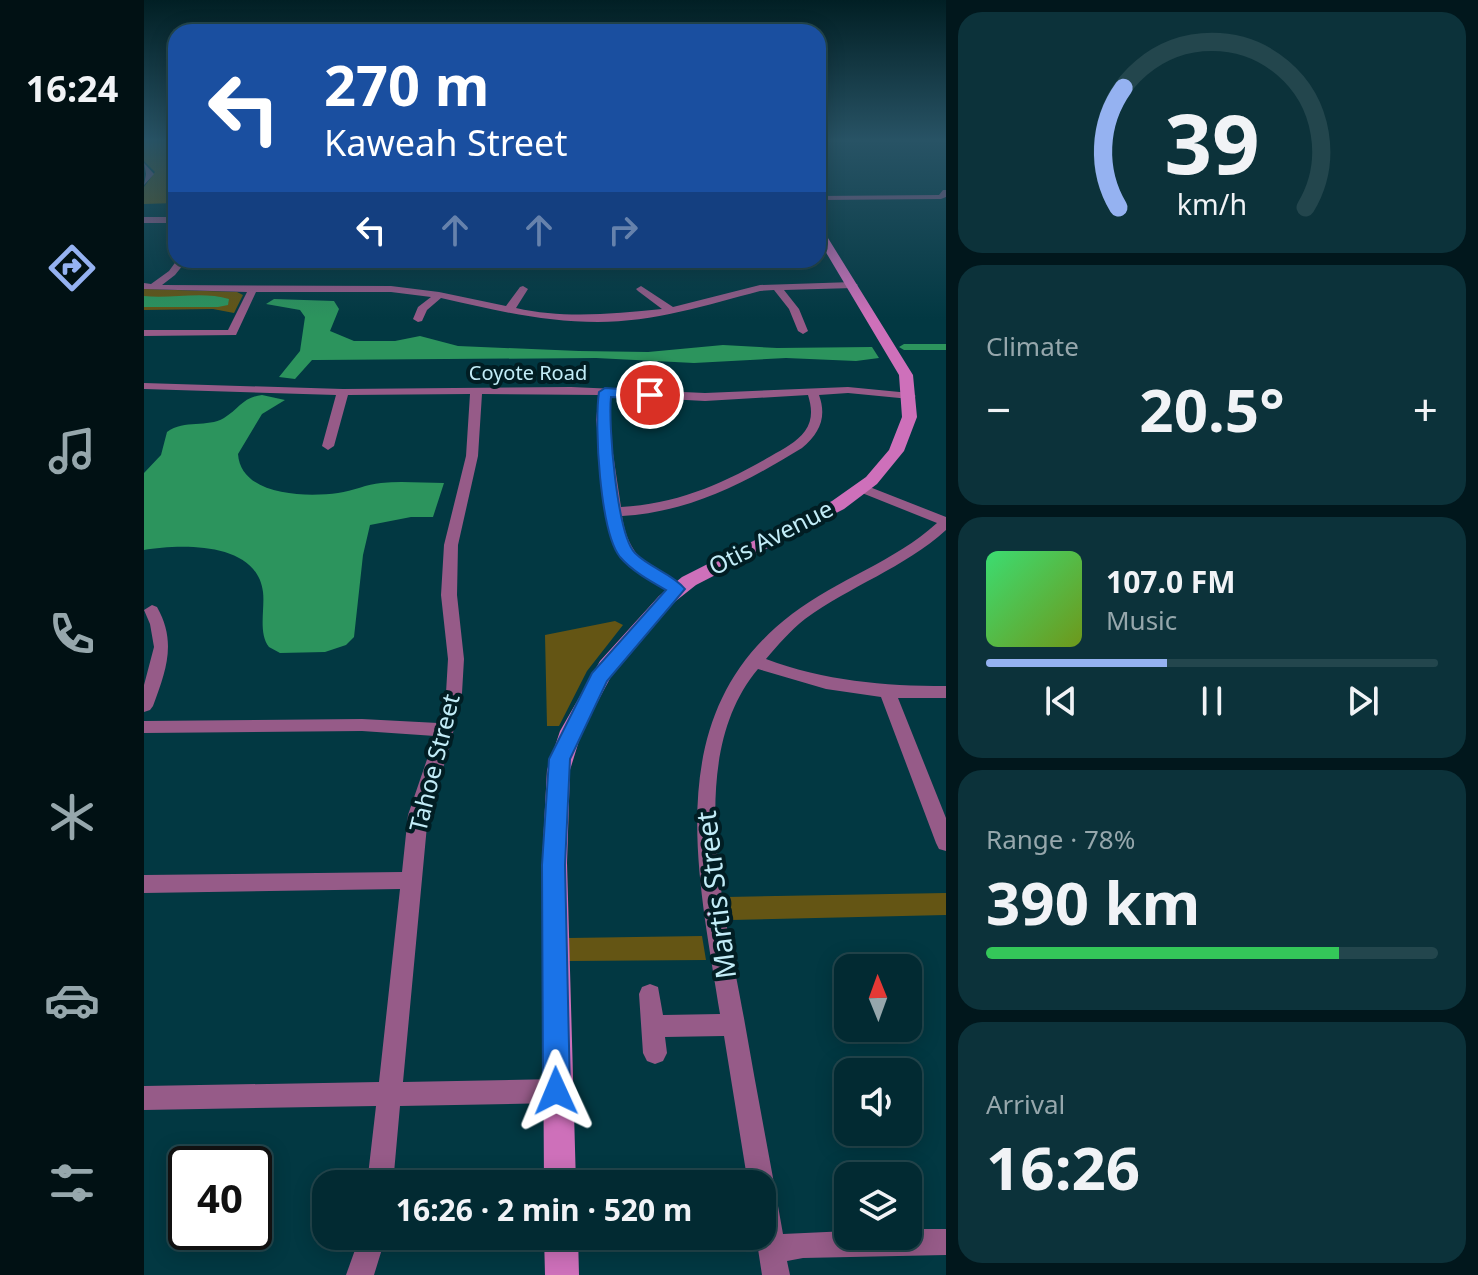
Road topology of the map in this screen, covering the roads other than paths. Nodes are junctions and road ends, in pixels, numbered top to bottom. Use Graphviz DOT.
graph roads {
  1 [pos="144,220"];
  2 [pos="168,220"];
  3 [pos="826,243"];
  4 [pos="172,268"];
  5 [pos="853,285"];
  6 [pos="149,286"];
  7 [pos="776,286"];
  8 [pos="253,289"];
  9 [pos="523,289"];
  10 [pos="641,289"];
  11 [pos="439,295"];
  12 [pos="508,311"];
  13 [pos="671,311"];
  14 [pos="418,319"];
  15 [pos="803,331"];
  16 [pos="144,333"];
  17 [pos="144,386"];
  18 [pos="811,390"];
  19 [pos="476,391"];
  20 [pos="343,392"];
  21 [pos="605,392"];
  22 [pos="910,396"];
  23 [pos="328,446"];
  24 [pos="862,488"];
  25 [pos="614,512"];
  26 [pos="946,522"];
  27 [pos="677,589"];
  28 [pos="152,610"];
  29 [pos="754,661"];
  30 [pos="946,692"];
  31 [pos="888,693"];
  32 [pos="144,706"];
  33 [pos="144,727"];
  34 [pos="445,730"];
  35 [pos="946,843"];
  36 [pos="411,880"];
  37 [pos="144,884"];
  38 [pos="650,994"];
  39 [pos="734,1025"];
  40 [pos="652,1026"];
  41 [pos="655,1053"];
  42 [pos="556,1091"];
  43 [pos="391,1094"];
  44 [pos="144,1098"];
  45 [pos="382,1170"];
  46 [pos="559,1170"];
  47 [pos="759,1170"];
  48 [pos="946,1242"];
  49 [pos="368,1250"];
  50 [pos="561,1250"];
  51 [pos="774,1262"];
  52 [pos="360,1275"];
  53 [pos="562,1275"];
  1 -- 2 [label="street"];
  3 -- 5 [label="street, Otis Avenue"];
  4 -- 6 [label="street"];
  5 -- 7 [label="street"];
  5 -- 22 [label="street, Otis Avenue"];
  6 -- 8 [label="street"];
  7 -- 13 [label="street"];
  7 -- 15 [label="street"];
  8 -- 11 [label="street"];
  8 -- 16 [label="street"];
  9 -- 12 [label="street"];
  10 -- 13 [label="street"];
  11 -- 12 [label="street"];
  11 -- 14 [label="street"];
  12 -- 13 [label="street"];
  17 -- 20 [label="street, Coyote Road"];
  18 -- 21 [label="street, Coyote Road"];
  18 -- 22 [label="street, Coyote Road"];
  18 -- 25 [label="street"];
  19 -- 20 [label="street, Coyote Road"];
  19 -- 21 [label="street, Coyote Road"];
  19 -- 34 [label="street, Tahoe Street"];
  20 -- 23 [label="street"];
  21 -- 25 [label="street"];
  22 -- 24 [label="street, Otis Avenue"];
  24 -- 26 [label="street"];
  24 -- 27 [label="street, Otis Avenue"];
  25 -- 27 [label="street"];
  26 -- 29 [label="street, Martis Street"];
  27 -- 42 [label="street, Otis Avenue"];
  28 -- 32 [label="street"];
  29 -- 31 [label="street"];
  29 -- 39 [label="street, Martis Street"];
  30 -- 31 [label="street"];
  31 -- 35 [label="street"];
  33 -- 34 [label="street"];
  34 -- 36 [label="street, Tahoe Street"];
  36 -- 37 [label="street"];
  36 -- 43 [label="street, Tahoe Street"];
  38 -- 40 [label="street"];
  39 -- 40 [label="street"];
  39 -- 47 [label="street, Martis Street"];
  40 -- 41 [label="street"];
  42 -- 43 [label="street"];
  42 -- 46 [label="street, Otis Avenue"];
  43 -- 44 [label="street"];
  43 -- 45 [label="street, Tahoe Street"];
  48 -- 51 [label="street"];
  49 -- 52 [label="street"];
  50 -- 53 [label="street"];
}
